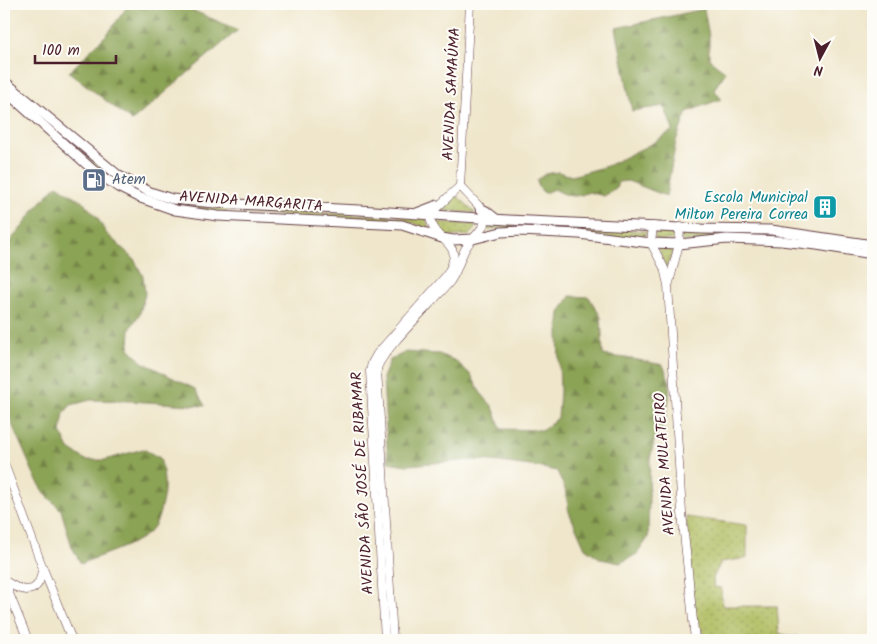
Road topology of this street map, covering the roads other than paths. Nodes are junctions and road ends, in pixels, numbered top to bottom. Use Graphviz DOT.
graph roads {
  1 [pos="470,4"];
  2 [pos="4,81"];
  3 [pos="4,90"];
  4 [pos="460,186"];
  5 [pos="172,199"];
  6 [pos="235,204"];
  7 [pos="438,205"];
  8 [pos="480,208"];
  9 [pos="170,209"];
  10 [pos="416,214"];
  11 [pos="429,215"];
  12 [pos="234,217"];
  13 [pos="491,218"];
  14 [pos="653,226"];
  15 [pos="680,227"];
  16 [pos="442,238"];
  17 [pos="473,239"];
  18 [pos="651,243"];
  19 [pos="679,244"];
  20 [pos="873,244"];
  21 [pos="873,254"];
  22 [pos="452,272"];
  23 [pos="668,284"];
  24 [pos="400,332"];
  25 [pos="4,463"];
  26 [pos="42,566"];
  27 [pos="4,581"];
  28 [pos="28,640"];
  29 [pos="72,640"];
  30 [pos="385,640"];
  31 [pos="393,640"];
  32 [pos="695,640"];
  1 -- 4 [label="street, AVENIDA SAMAÚMA"];
  2 -- 5 [label="main road, AVENIDA MARGARITA"];
  3 -- 9 [label="main road, AVENIDA MARGARITA"];
  4 -- 7 [label="street"];
  4 -- 8 [label="street"];
  5 -- 6 [label="main road, AVENIDA MARGARITA"];
  5 -- 9 [label="main road"];
  6 -- 10 [label="main road, AVENIDA MARGARITA"];
  6 -- 12 [label="main road"];
  7 -- 10 [label="main road"];
  7 -- 11 [label="street"];
  8 -- 13 [label="main road"];
  9 -- 12 [label="main road, AVENIDA MARGARITA"];
  10 -- 11 [label="main road, AVENIDA MARGARITA"];
  11 -- 13 [label="main road, AVENIDA MARGARITA"];
  11 -- 16 [label="street"];
  12 -- 16 [label="main road, AVENIDA MARGARITA"];
  13 -- 14 [label="main road, AVENIDA MARGARITA"];
  13 -- 17 [label="street, AVENIDA SÃO JOSÉ DE RIBAMAR"];
  14 -- 15 [label="main road, AVENIDA MARGARITA"];
  14 -- 18 [label="street"];
  15 -- 19 [label="street, AVENIDA MULATEIRO"];
  15 -- 20 [label="main road, AVENIDA MARGARITA"];
  16 -- 17 [label="main road, AVENIDA MARGARITA"];
  16 -- 22 [label="street"];
  17 -- 18 [label="main road, AVENIDA MARGARITA"];
  17 -- 22 [label="street, AVENIDA SÃO JOSÉ DE RIBAMAR"];
  18 -- 19 [label="main road, AVENIDA MARGARITA"];
  18 -- 23 [label="street, AVENIDA MULATEIRO"];
  19 -- 21 [label="main road, AVENIDA MARGARITA"];
  19 -- 23 [label="street, AVENIDA MULATEIRO"];
  22 -- 24 [label="street, AVENIDA SÃO JOSÉ DE RIBAMAR"];
  23 -- 32 [label="street, AVENIDA MULATEIRO"];
  24 -- 30 [label="street, AVENIDA SÃO JOSÉ DE RIBAMAR"];
  24 -- 31 [label="street, AVENIDA SÃO JOSÉ DE RIBAMAR"];
  25 -- 26 [label="street"];
  26 -- 27 [label="street"];
  26 -- 29 [label="street"];
  27 -- 28 [label="street"];
}
